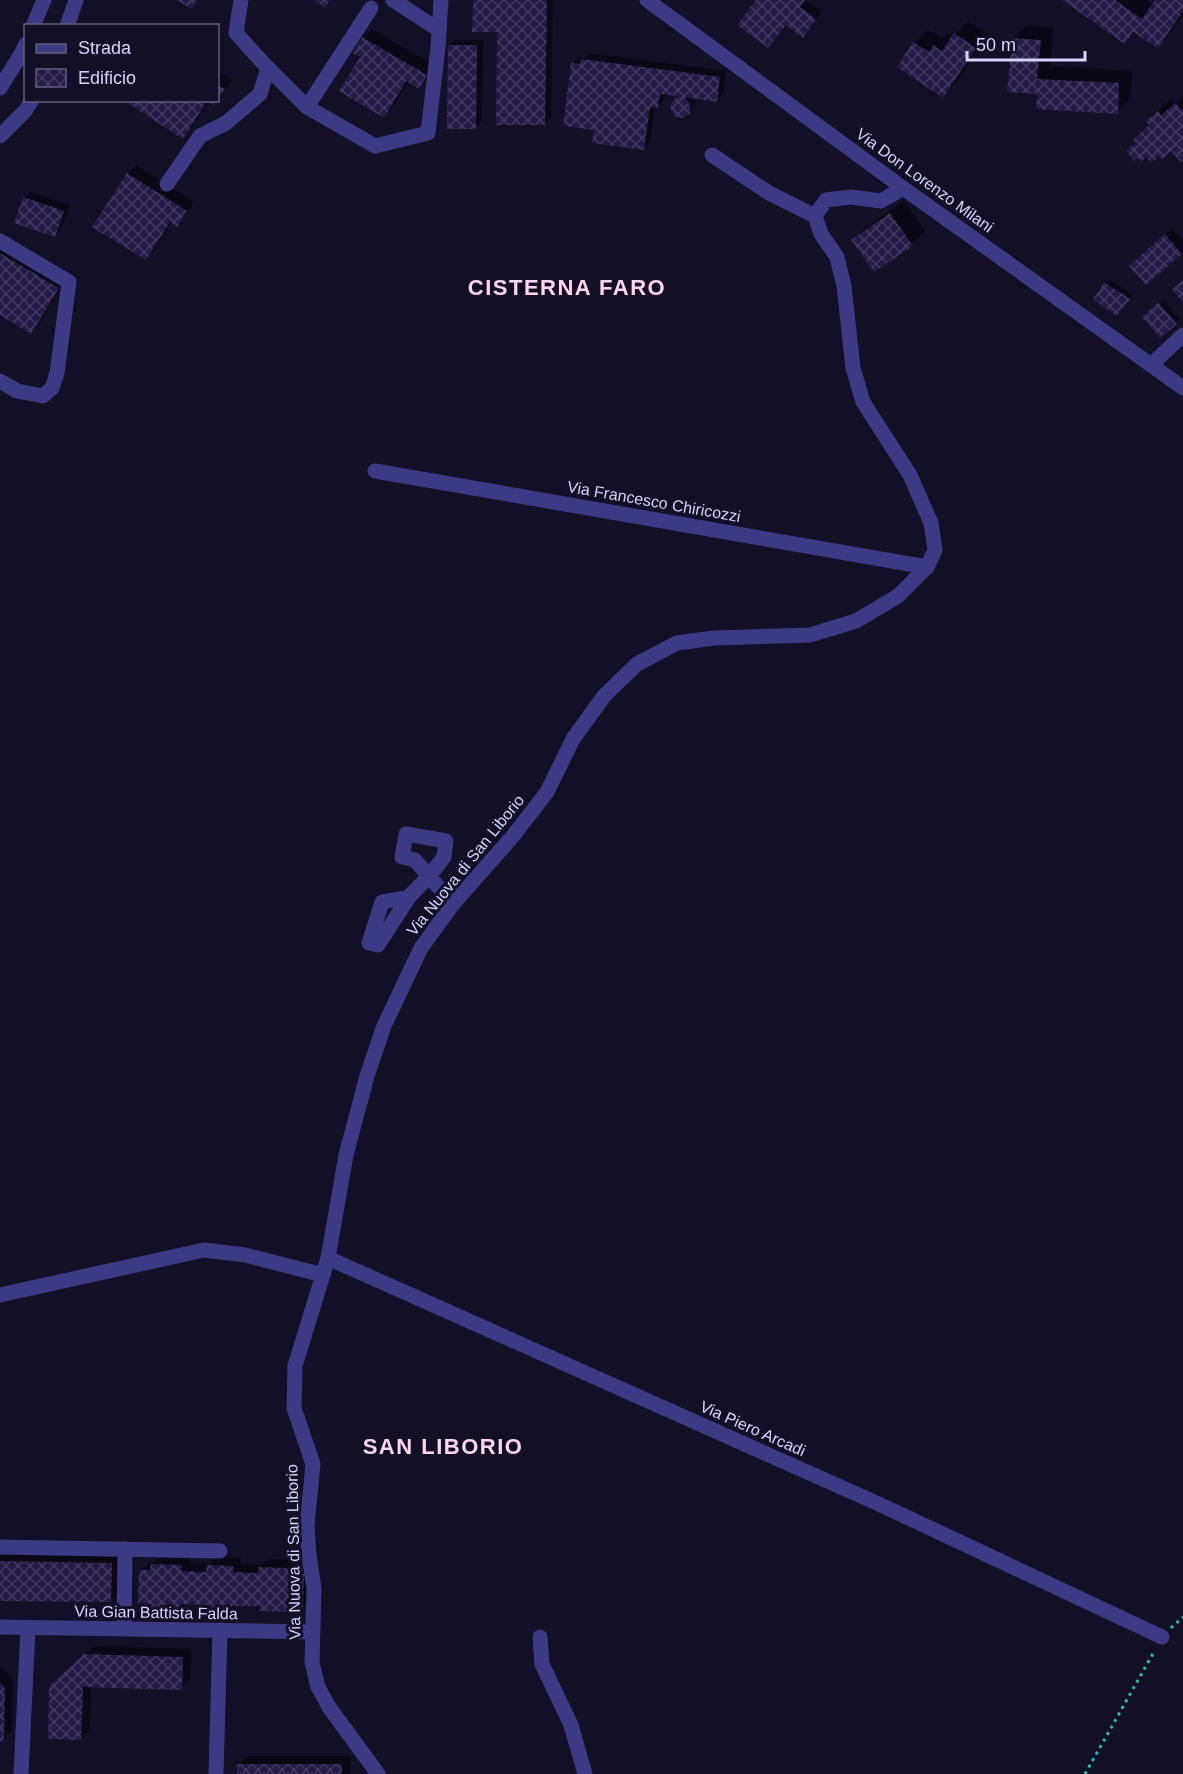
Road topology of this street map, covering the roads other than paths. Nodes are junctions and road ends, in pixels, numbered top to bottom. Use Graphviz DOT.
graph roads {
  1 [pos="44,0"];
  2 [pos="76,0"];
  3 [pos="241,0"];
  4 [pos="393,0"];
  5 [pos="441,0"];
  6 [pos="647,0"];
  7 [pos="371,8"];
  8 [pos="34,24"];
  9 [pos="68,24"];
  10 [pos="440,30"];
  11 [pos="24,48"];
  12 [pos="268,68"];
  13 [pos="0,88"];
  14 [pos="31,102"];
  15 [pos="307,107"];
  16 [pos="0,136"];
  17 [pos="712,155"];
  18 [pos="167,184"];
  19 [pos="903,188"];
  20 [pos="815,216"];
  21 [pos="0,241"];
  22 [pos="1183,336"];
  23 [pos="1151,365"];
  24 [pos="0,381"];
  25 [pos="1183,388"];
  26 [pos="375,471"];
  27 [pos="927,567"];
  28 [pos="409,897"];
  29 [pos="453,904"];
  30 [pos="328,1258"];
  31 [pos="323,1275"];
  32 [pos="0,1295"];
  33 [pos="0,1547"];
  34 [pos="125,1549"];
  35 [pos="220,1551"];
  36 [pos="0,1627"];
  37 [pos="28,1628"];
  38 [pos="124,1629"];
  39 [pos="220,1630"];
  40 [pos="312,1632"];
  41 [pos="540,1636"];
  42 [pos="1162,1637"];
  43 [pos="21,1774"];
  44 [pos="216,1774"];
  45 [pos="378,1774"];
  46 [pos="585,1774"];
  1 -- 8 [label="street"];
  2 -- 9 [label="street"];
  3 -- 12 [label="street"];
  4 -- 10 [label="street"];
  5 -- 10 [label="street"];
  6 -- 19 [label="street, Via Don Lorenzo Milani"];
  7 -- 15 [label="street"];
  10 -- 15 [label="street"];
  11 -- 13 [label="street"];
  12 -- 15 [label="street"];
  12 -- 18 [label="street"];
  14 -- 16 [label="street"];
  17 -- 20 [label="street"];
  19 -- 20 [label="street"];
  19 -- 23 [label="street, Via Don Lorenzo Milani"];
  20 -- 27 [label="street"];
  21 -- 24 [label="street"];
  22 -- 23 [label="street"];
  23 -- 25 [label="street, Via Don Lorenzo Milani"];
  26 -- 27 [label="street, Via Francesco Chiricozzi"];
  27 -- 29 [label="street, Via Nuova di San Liborio"];
  28 -- 29 [label="street"];
  29 -- 30 [label="street, Via Nuova di San Liborio"];
  30 -- 31 [label="street, Via Nuova di San Liborio"];
  30 -- 42 [label="street, Via Piero Arcadi"];
  31 -- 32 [label="street"];
  31 -- 40 [label="street, Via Nuova di San Liborio"];
  33 -- 34 [label="street"];
  34 -- 35 [label="street"];
  34 -- 38 [label="street"];
  36 -- 37 [label="street, Via Gian Battista Falda"];
  37 -- 38 [label="street, Via Gian Battista Falda"];
  37 -- 43 [label="street"];
  38 -- 39 [label="street, Via Gian Battista Falda"];
  39 -- 40 [label="street, Via Gian Battista Falda"];
  39 -- 44 [label="street"];
  40 -- 45 [label="street, Via Nuova di San Liborio"];
  41 -- 46 [label="street"];
}
